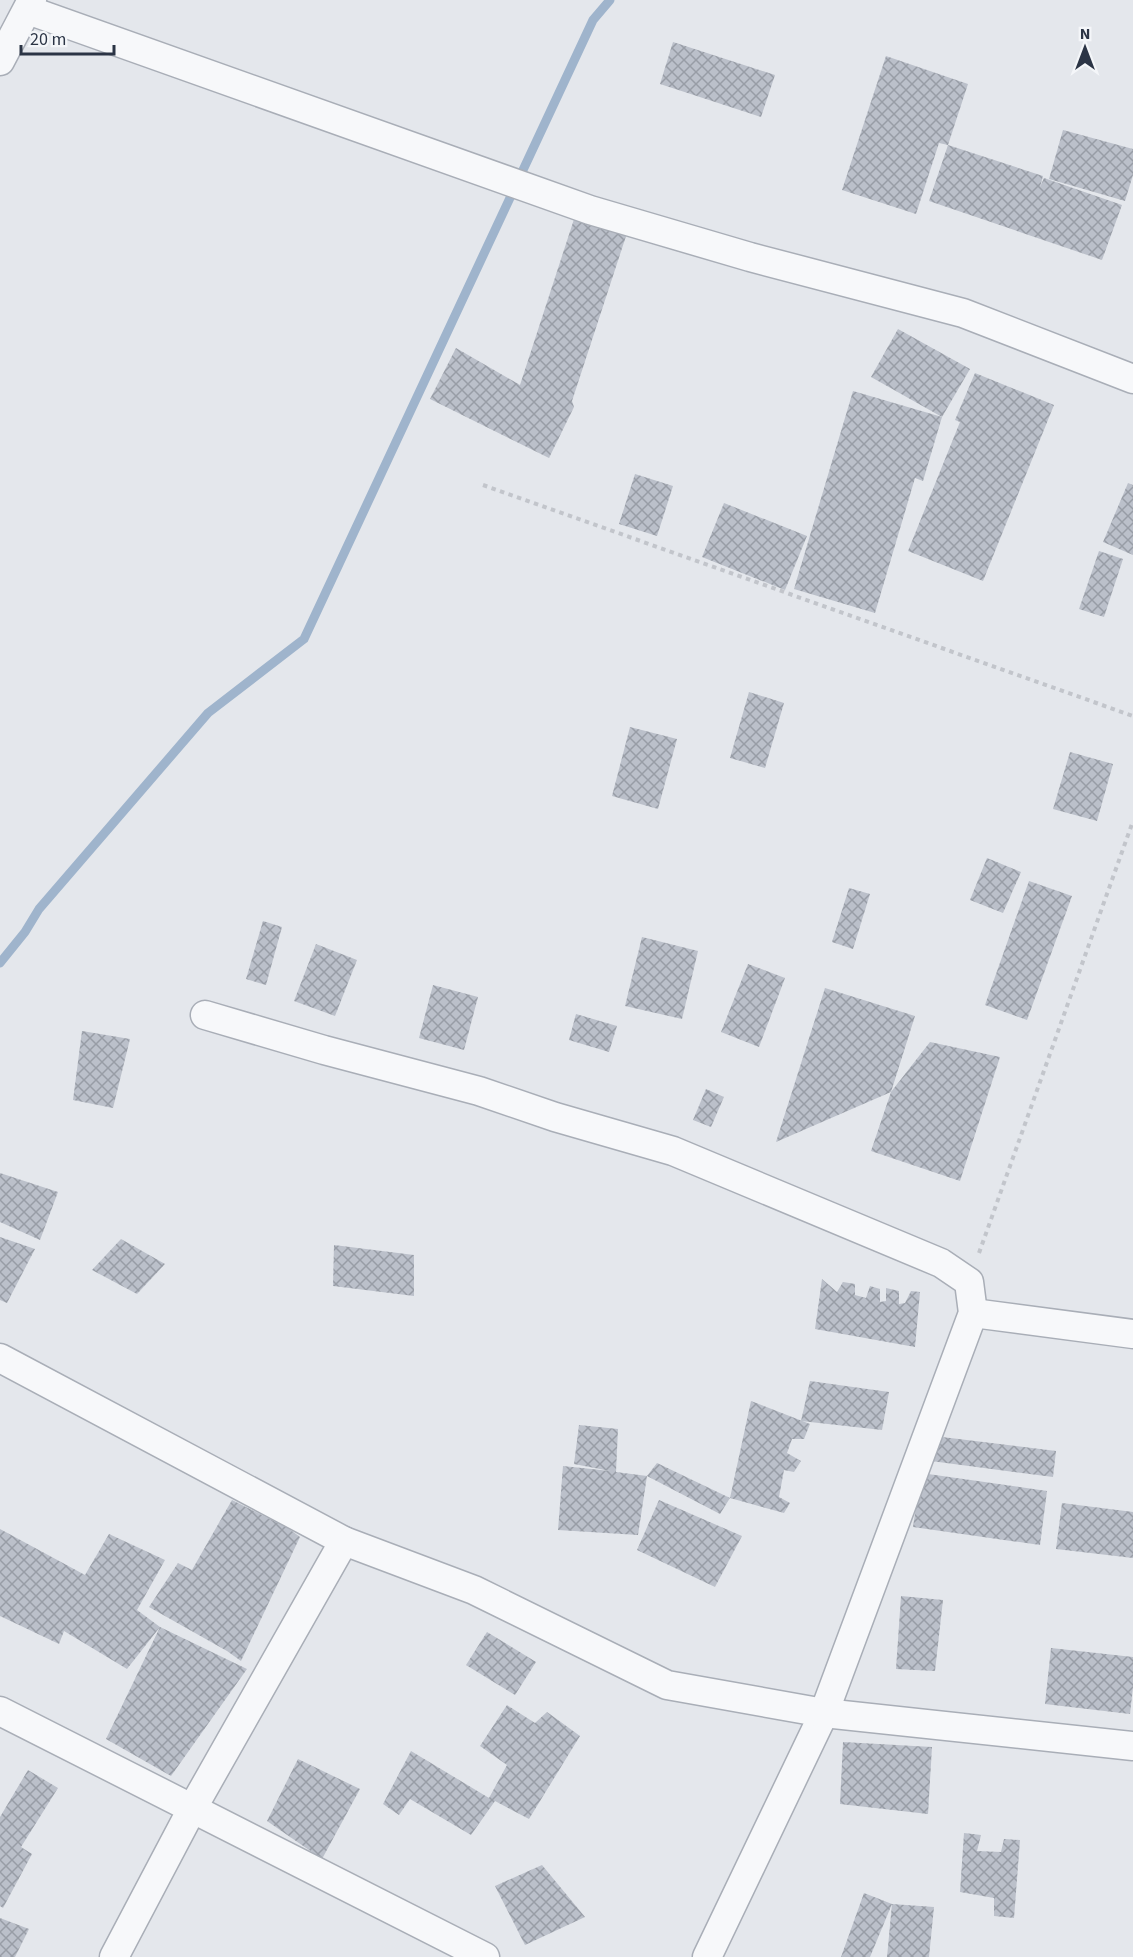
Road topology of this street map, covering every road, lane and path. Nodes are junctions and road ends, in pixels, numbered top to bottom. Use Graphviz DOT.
graph roads {
  1 [pos="30,5"];
  2 [pos="0,61"];
  3 [pos="1133,379"];
  4 [pos="483,485"];
  5 [pos="1133,716"];
  6 [pos="1133,821"];
  7 [pos="206,1015"];
  8 [pos="969,1282"];
  9 [pos="973,1313"];
  10 [pos="1133,1334"];
  11 [pos="0,1358"];
  12 [pos="344,1540"];
  13 [pos="0,1712"];
  14 [pos="824,1713"];
  15 [pos="1133,1746"];
  16 [pos="192,1809"];
  17 [pos="114,1957"];
  18 [pos="485,1957"];
  19 [pos="707,1957"];
  1 -- 2 [label="street"];
  1 -- 3 [label="street"];
  4 -- 5 [label="path"];
  6 -- 8 [label="path"];
  7 -- 8 [label="street"];
  8 -- 9 [label="street"];
  9 -- 10 [label="street"];
  9 -- 14 [label="street"];
  11 -- 12 [label="street"];
  12 -- 14 [label="street"];
  12 -- 16 [label="street"];
  13 -- 16 [label="street"];
  14 -- 15 [label="street"];
  14 -- 19 [label="street"];
  16 -- 17 [label="street"];
  16 -- 18 [label="street"];
}
